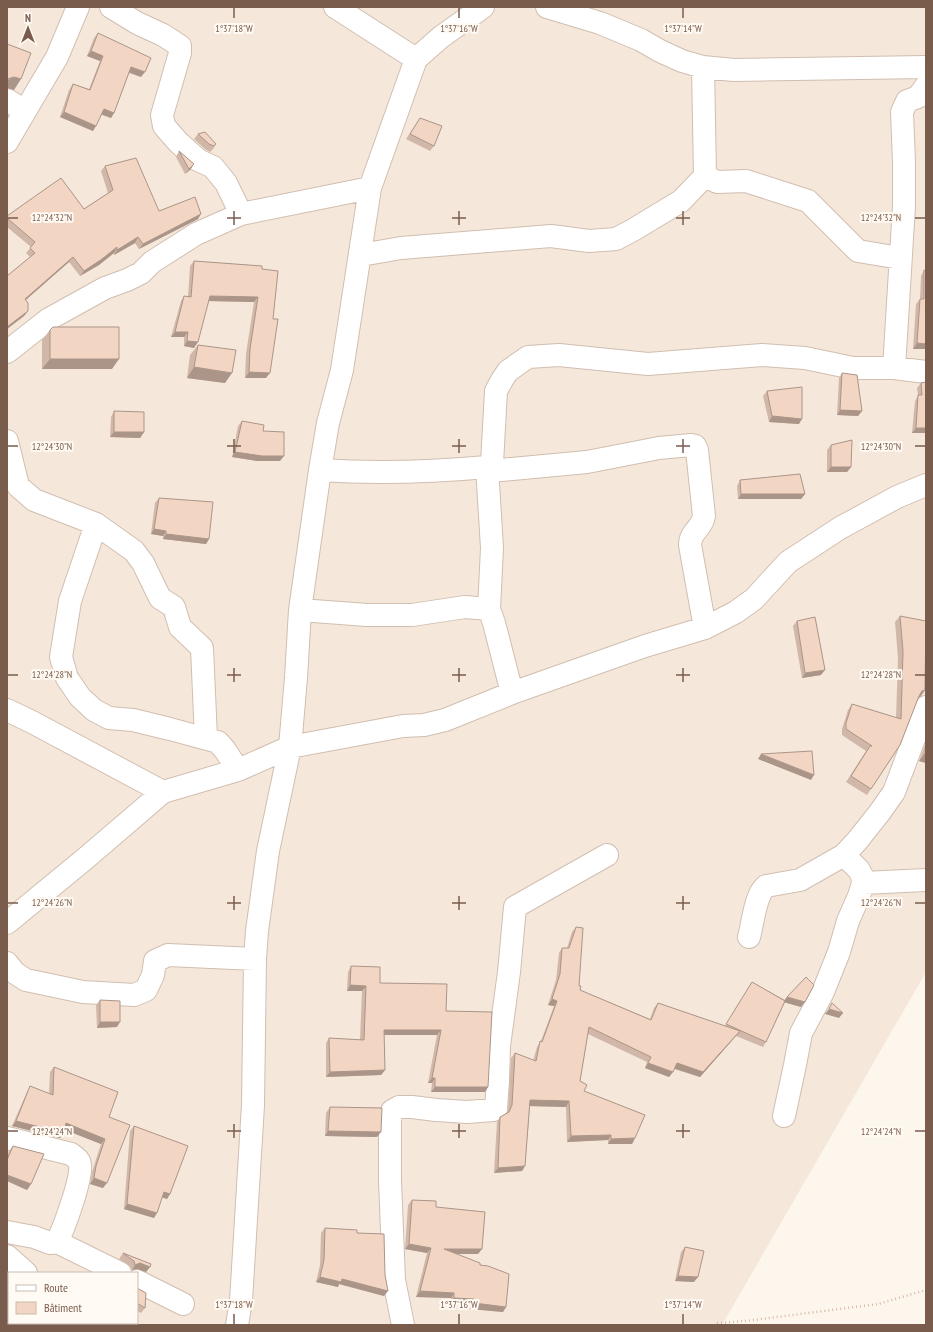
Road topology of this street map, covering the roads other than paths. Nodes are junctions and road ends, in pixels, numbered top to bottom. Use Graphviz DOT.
graph roads {
  1 [pos="78,7"];
  2 [pos="111,7"];
  3 [pos="336,7"];
  4 [pos="483,7"];
  5 [pos="547,7"];
  6 [pos="416,59"];
  7 [pos="702,67"];
  8 [pos="926,67"];
  9 [pos="926,86"];
  10 [pos="7,100"];
  11 [pos="25,111"];
  12 [pos="7,142"];
  13 [pos="705,176"];
  14 [pos="370,188"];
  15 [pos="241,214"];
  16 [pos="360,254"];
  17 [pos="900,258"];
  18 [pos="7,352"];
  19 [pos="894,368"];
  20 [pos="926,372"];
  21 [pos="7,441"];
  22 [pos="488,467"];
  23 [pos="320,470"];
  24 [pos="926,485"];
  25 [pos="96,524"];
  26 [pos="489,609"];
  27 [pos="300,610"];
  28 [pos="705,628"];
  29 [pos="512,693"];
  30 [pos="926,707"];
  31 [pos="7,710"];
  32 [pos="206,738"];
  33 [pos="290,747"];
  34 [pos="238,770"];
  35 [pos="163,792"];
  36 [pos="607,855"];
  37 [pos="844,855"];
  38 [pos="926,880"];
  39 [pos="863,883"];
  40 [pos="7,923"];
  41 [pos="749,937"];
  42 [pos="255,959"];
  43 [pos="7,963"];
  44 [pos="784,1116"];
  45 [pos="7,1138"];
  46 [pos="7,1232"];
  47 [pos="57,1242"];
  48 [pos="7,1256"];
  49 [pos="25,1272"];
  50 [pos="118,1272"];
  51 [pos="138,1282"];
  52 [pos="183,1304"];
  53 [pos="237,1325"];
  54 [pos="402,1325"];
  1 -- 11 [label="street"];
  2 -- 15 [label="street"];
  3 -- 6 [label="street"];
  4 -- 6 [label="street"];
  5 -- 7 [label="street"];
  6 -- 14 [label="street"];
  7 -- 8 [label="street"];
  7 -- 13 [label="street"];
  9 -- 17 [label="street"];
  10 -- 11 [label="street"];
  11 -- 12 [label="street"];
  13 -- 16 [label="street"];
  13 -- 17 [label="street"];
  14 -- 15 [label="street"];
  14 -- 16 [label="street"];
  15 -- 18 [label="street"];
  16 -- 23 [label="street"];
  17 -- 19 [label="street"];
  19 -- 20 [label="street"];
  19 -- 22 [label="street"];
  21 -- 25 [label="street"];
  22 -- 23 [label="street"];
  22 -- 26 [label="street"];
  22 -- 28 [label="street"];
  23 -- 27 [label="street"];
  24 -- 28 [label="street"];
  25 -- 32 [label="street"];
  25 -- 32 [label="street"];
  26 -- 27 [label="street"];
  26 -- 29 [label="street"];
  27 -- 33 [label="street"];
  28 -- 29 [label="street"];
  29 -- 33 [label="street"];
  30 -- 37 [label="street"];
  31 -- 35 [label="street"];
  32 -- 34 [label="street"];
  33 -- 34 [label="street"];
  33 -- 42 [label="street"];
  34 -- 35 [label="street"];
  35 -- 40 [label="street"];
  36 -- 54 [label="street"];
  37 -- 39 [label="street"];
  37 -- 41 [label="street"];
  38 -- 39 [label="street"];
  39 -- 44 [label="street"];
  42 -- 43 [label="street"];
  42 -- 53 [label="street"];
  45 -- 47 [label="street"];
  46 -- 47 [label="street"];
  47 -- 50 [label="street"];
  48 -- 49 [label="street"];
  51 -- 52 [label="street"];
}
